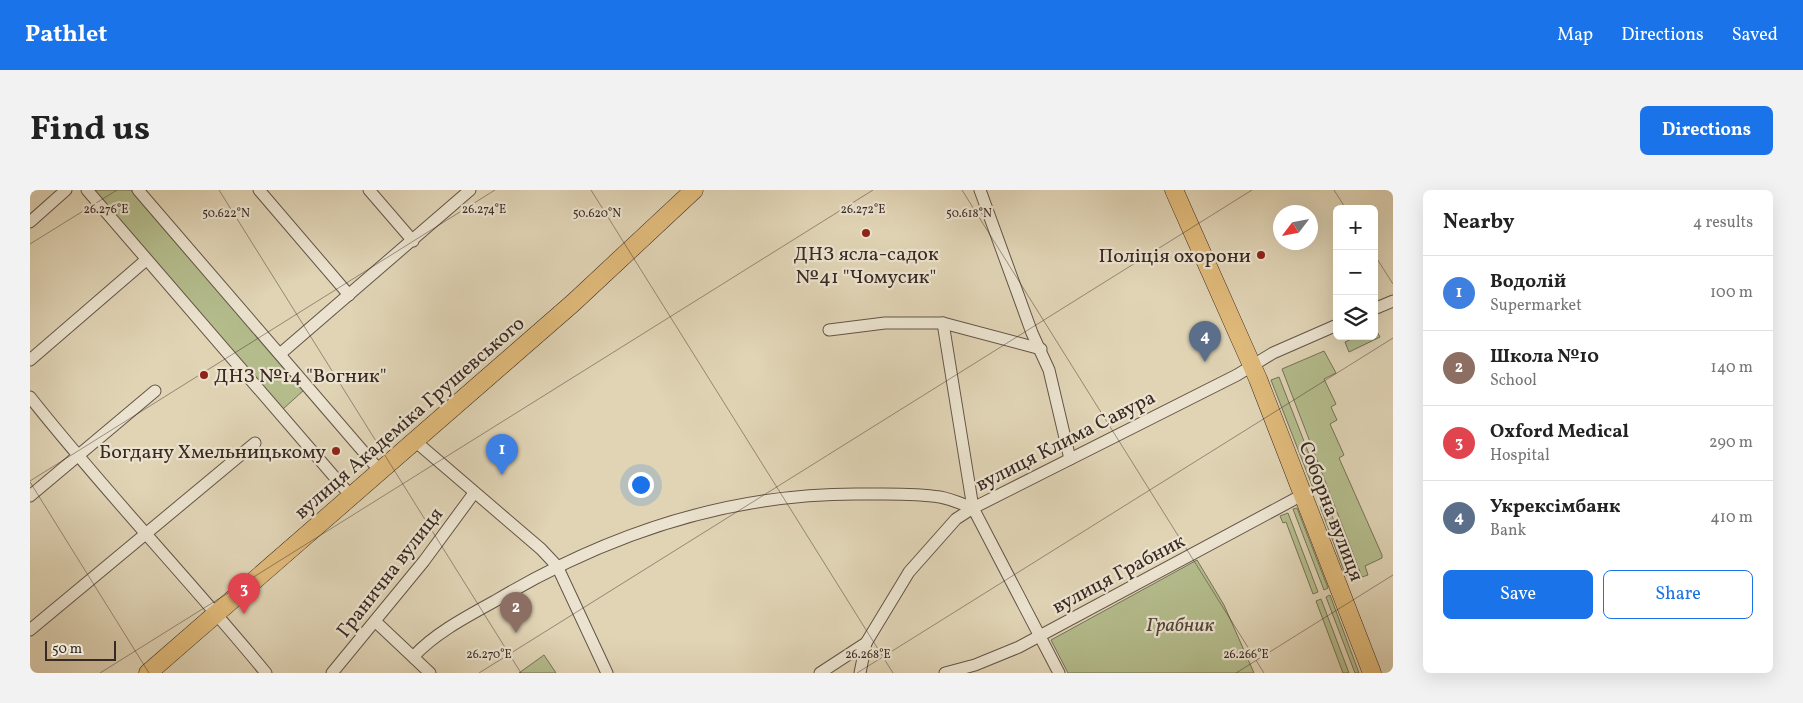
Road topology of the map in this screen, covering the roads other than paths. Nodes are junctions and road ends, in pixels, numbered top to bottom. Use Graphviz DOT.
graph roads {
  1 [pos="66,190"];
  2 [pos="87,190"];
  3 [pos="138,190"];
  4 [pos="259,190"];
  5 [pos="369,190"];
  6 [pos="470,190"];
  7 [pos="694,190"];
  8 [pos="980,190"];
  9 [pos="1174,190"];
  10 [pos="30,222"];
  11 [pos="413,240"];
  12 [pos="146,260"];
  13 [pos="349,295"];
  14 [pos="1393,301"];
  15 [pos="1378,307"];
  16 [pos="943,323"];
  17 [pos="1333,327"];
  18 [pos="829,330"];
  19 [pos="1041,349"];
  20 [pos="280,354"];
  21 [pos="30,360"];
  22 [pos="1252,365"];
  23 [pos="155,391"];
  24 [pos="30,397"];
  25 [pos="415,441"];
  26 [pos="255,443"];
  27 [pos="76,456"];
  28 [pos="1070,459"];
  29 [pos="380,471"];
  30 [pos="474,493"];
  31 [pos="1304,494"];
  32 [pos="350,495"];
  33 [pos="30,496"];
  34 [pos="973,508"];
  35 [pos="146,532"];
  36 [pos="556,566"];
  37 [pos="217,613"];
  38 [pos="376,622"];
  39 [pos="30,630"];
  40 [pos="1040,636"];
  41 [pos="866,643"];
  42 [pos="414,656"];
  43 [pos="336,672"];
  44 [pos="148,673"];
  45 [pos="266,673"];
  46 [pos="430,673"];
  47 [pos="607,673"];
  48 [pos="820,673"];
  49 [pos="860,673"];
  50 [pos="945,673"];
  51 [pos="1059,673"];
  52 [pos="1372,673"];
  1 -- 10 [label="street"];
  2 -- 12 [label="street"];
  3 -- 20 [label="street"];
  4 -- 13 [label="street"];
  5 -- 11 [label="street"];
  6 -- 11 [label="street"];
  7 -- 25 [label="main road, вулиця Академіка Грушевського"];
  8 -- 19 [label="street"];
  9 -- 22 [label="main road, Соборна вулиця"];
  11 -- 13 [label="street"];
  12 -- 21 [label="street"];
  12 -- 32 [label="street"];
  13 -- 20 [label="street"];
  14 -- 15 [label="street"];
  16 -- 18 [label="street"];
  16 -- 19 [label="street"];
  16 -- 34 [label="street"];
  17 -- 22 [label="street, вулиця Клима Савура"];
  19 -- 28 [label="street"];
  20 -- 29 [label="street"];
  22 -- 28 [label="street, вулиця Клима Савура"];
  22 -- 31 [label="main road, Соборна вулиця"];
  23 -- 27 [label="street"];
  24 -- 27 [label="street"];
  25 -- 29 [label="main road, вулиця Академіка Грушевського"];
  25 -- 30 [label="street"];
  26 -- 35 [label="street"];
  27 -- 33 [label="street"];
  27 -- 35 [label="street"];
  28 -- 34 [label="street, вулиця Клима Савура"];
  29 -- 32 [label="main road, вулиця Академіка Грушевського"];
  30 -- 36 [label="street"];
  30 -- 38 [label="street, Гранична вулиця"];
  31 -- 40 [label="street, вулиця Грабник"];
  31 -- 52 [label="main road, Соборна вулиця"];
  32 -- 37 [label="main road, вулиця Академіка Грушевського"];
  34 -- 36 [label="street, вулиця Клима Савура"];
  34 -- 40 [label="street"];
  34 -- 41 [label="street"];
  35 -- 37 [label="street"];
  35 -- 39 [label="street"];
  36 -- 42 [label="street, вулиця Клима Савура"];
  36 -- 47 [label="street"];
  37 -- 44 [label="main road, вулиця Академіка Грушевського"];
  37 -- 45 [label="street"];
  38 -- 42 [label="street"];
  38 -- 43 [label="street, Гранична вулиця"];
  40 -- 50 [label="street, вулиця Грабник"];
  40 -- 51 [label="street"];
  41 -- 48 [label="street"];
  41 -- 49 [label="street"];
  42 -- 46 [label="street"];
}
